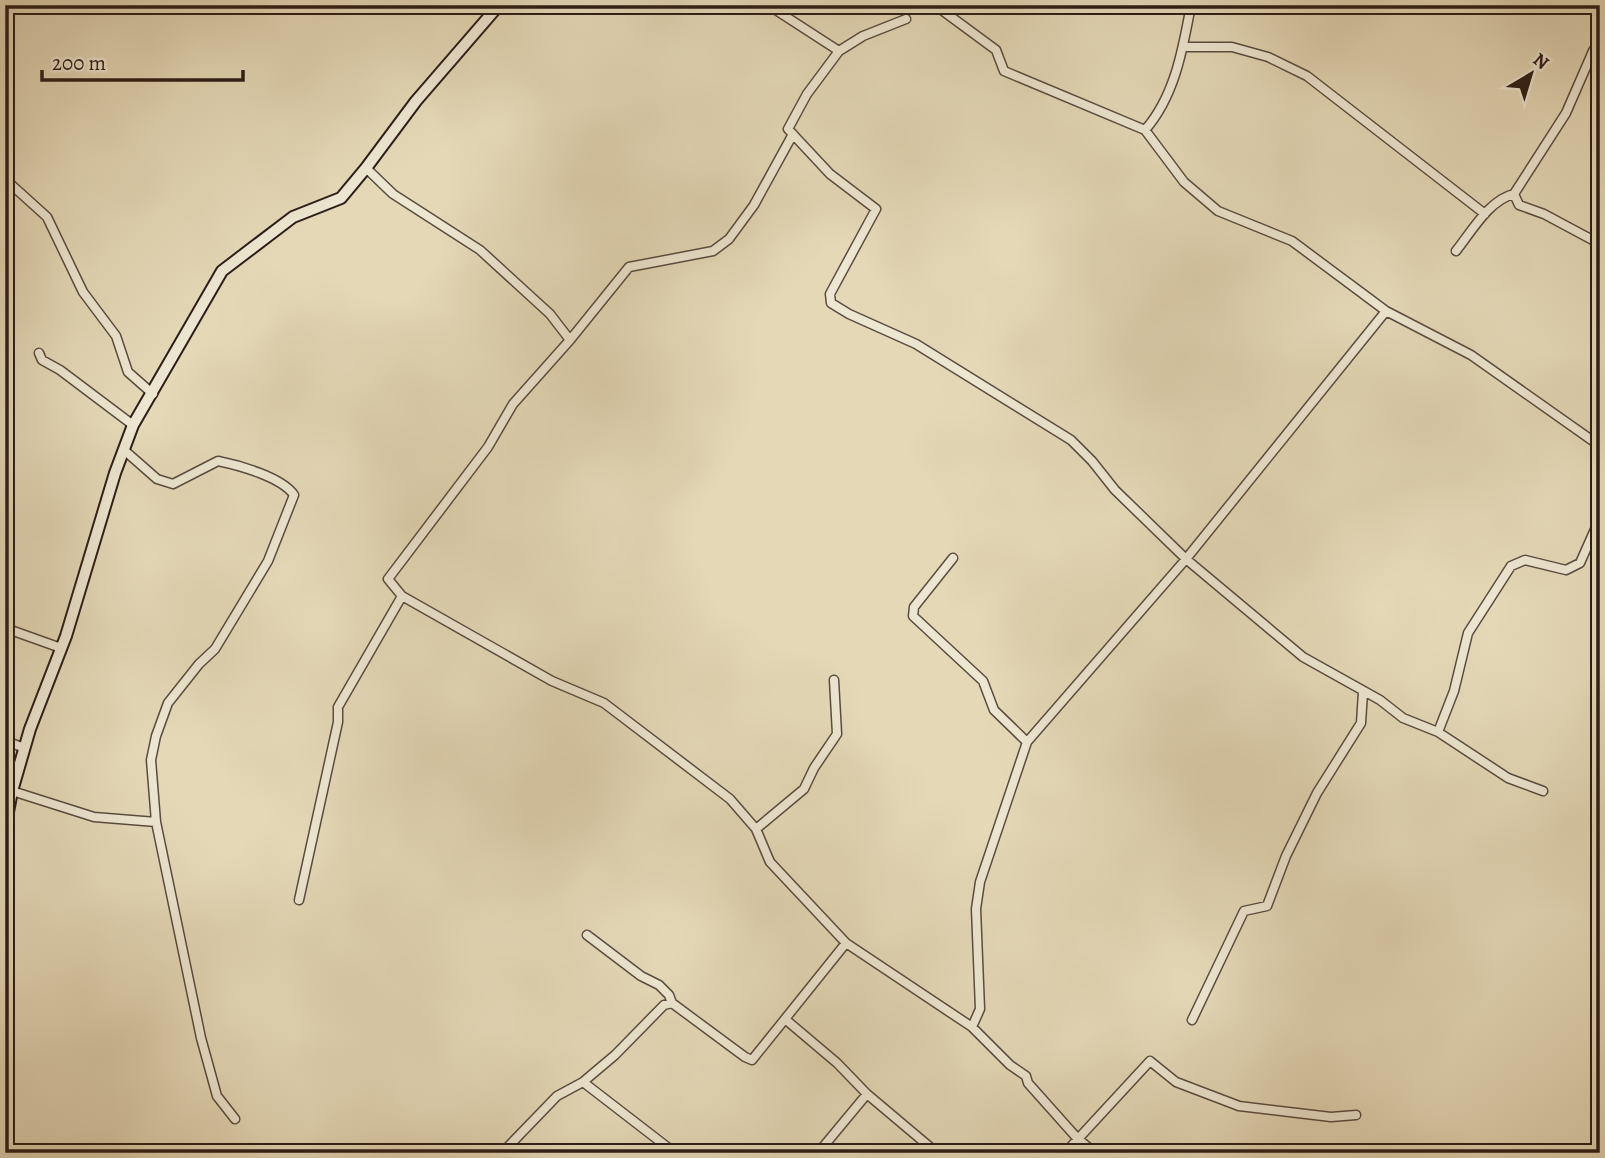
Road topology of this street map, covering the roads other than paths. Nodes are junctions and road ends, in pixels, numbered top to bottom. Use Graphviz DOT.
graph roads {
  1 [pos="499,5"];
  2 [pos="768,5"];
  3 [pos="935,5"];
  4 [pos="1191,5"];
  5 [pos="906,19"];
  6 [pos="1600,42"];
  7 [pos="1183,47"];
  8 [pos="839,51"];
  9 [pos="1145,130"];
  10 [pos="793,134"];
  11 [pos="366,168"];
  12 [pos="5,179"];
  13 [pos="1514,194"];
  14 [pos="1485,214"];
  15 [pos="1600,244"];
  16 [pos="1456,251"];
  17 [pos="1386,311"];
  18 [pos="570,340"];
  19 [pos="39,353"];
  20 [pos="153,394"];
  21 [pos="133,425"];
  22 [pos="1600,446"];
  23 [pos="124,450"];
  24 [pos="1600,518"];
  25 [pos="953,558"];
  26 [pos="1186,559"];
  27 [pos="402,596"];
  28 [pos="5,628"];
  29 [pos="61,648"];
  30 [pos="834,680"];
  31 [pos="1363,692"];
  32 [pos="1438,732"];
  33 [pos="5,741"];
  34 [pos="1027,742"];
  35 [pos="25,748"];
  36 [pos="12,791"];
  37 [pos="1543,791"];
  38 [pos="156,822"];
  39 [pos="5,828"];
  40 [pos="756,829"];
  41 [pos="299,900"];
  42 [pos="587,935"];
  43 [pos="846,943"];
  44 [pos="672,1003"];
  45 [pos="785,1019"];
  46 [pos="1192,1020"];
  47 [pos="972,1027"];
  48 [pos="583,1082"];
  49 [pos="867,1094"];
  50 [pos="1356,1115"];
  51 [pos="235,1119"];
  52 [pos="1077,1138"];
  53 [pos="502,1153"];
  54 [pos="675,1153"];
  55 [pos="818,1153"];
  56 [pos="937,1153"];
  57 [pos="1065,1153"];
  58 [pos="1095,1153"];
  1 -- 11 [label="street"];
  2 -- 8 [label="street"];
  3 -- 9 [label="street"];
  4 -- 7 [label="street"];
  5 -- 8 [label="street"];
  6 -- 13 [label="street"];
  7 -- 9 [label="street"];
  7 -- 14 [label="street"];
  8 -- 10 [label="street"];
  9 -- 17 [label="street"];
  10 -- 18 [label="street"];
  10 -- 26 [label="street"];
  11 -- 18 [label="street"];
  11 -- 20 [label="street"];
  12 -- 20 [label="street"];
  13 -- 14 [label="street"];
  13 -- 15 [label="street"];
  14 -- 16 [label="street"];
  17 -- 22 [label="street"];
  17 -- 26 [label="street"];
  18 -- 27 [label="street"];
  19 -- 21 [label="street"];
  20 -- 21 [label="street"];
  21 -- 23 [label="street"];
  23 -- 29 [label="street"];
  23 -- 38 [label="street"];
  24 -- 32 [label="street"];
  25 -- 34 [label="street"];
  26 -- 31 [label="street"];
  26 -- 34 [label="street"];
  27 -- 40 [label="street"];
  27 -- 41 [label="street"];
  28 -- 29 [label="street"];
  29 -- 35 [label="street"];
  30 -- 40 [label="street"];
  31 -- 32 [label="street"];
  31 -- 46 [label="street"];
  32 -- 37 [label="street"];
  33 -- 35 [label="street"];
  34 -- 47 [label="street"];
  35 -- 36 [label="street"];
  36 -- 38 [label="street"];
  36 -- 39 [label="street"];
  38 -- 51 [label="street"];
  40 -- 43 [label="street"];
  42 -- 44 [label="street"];
  43 -- 45 [label="street"];
  43 -- 47 [label="street"];
  44 -- 45 [label="street"];
  44 -- 48 [label="street"];
  45 -- 49 [label="street"];
  47 -- 52 [label="street"];
  48 -- 53 [label="street"];
  48 -- 54 [label="street"];
  49 -- 55 [label="street"];
  49 -- 56 [label="street"];
  50 -- 52 [label="street"];
  52 -- 57 [label="street"];
  52 -- 58 [label="street"];
}
